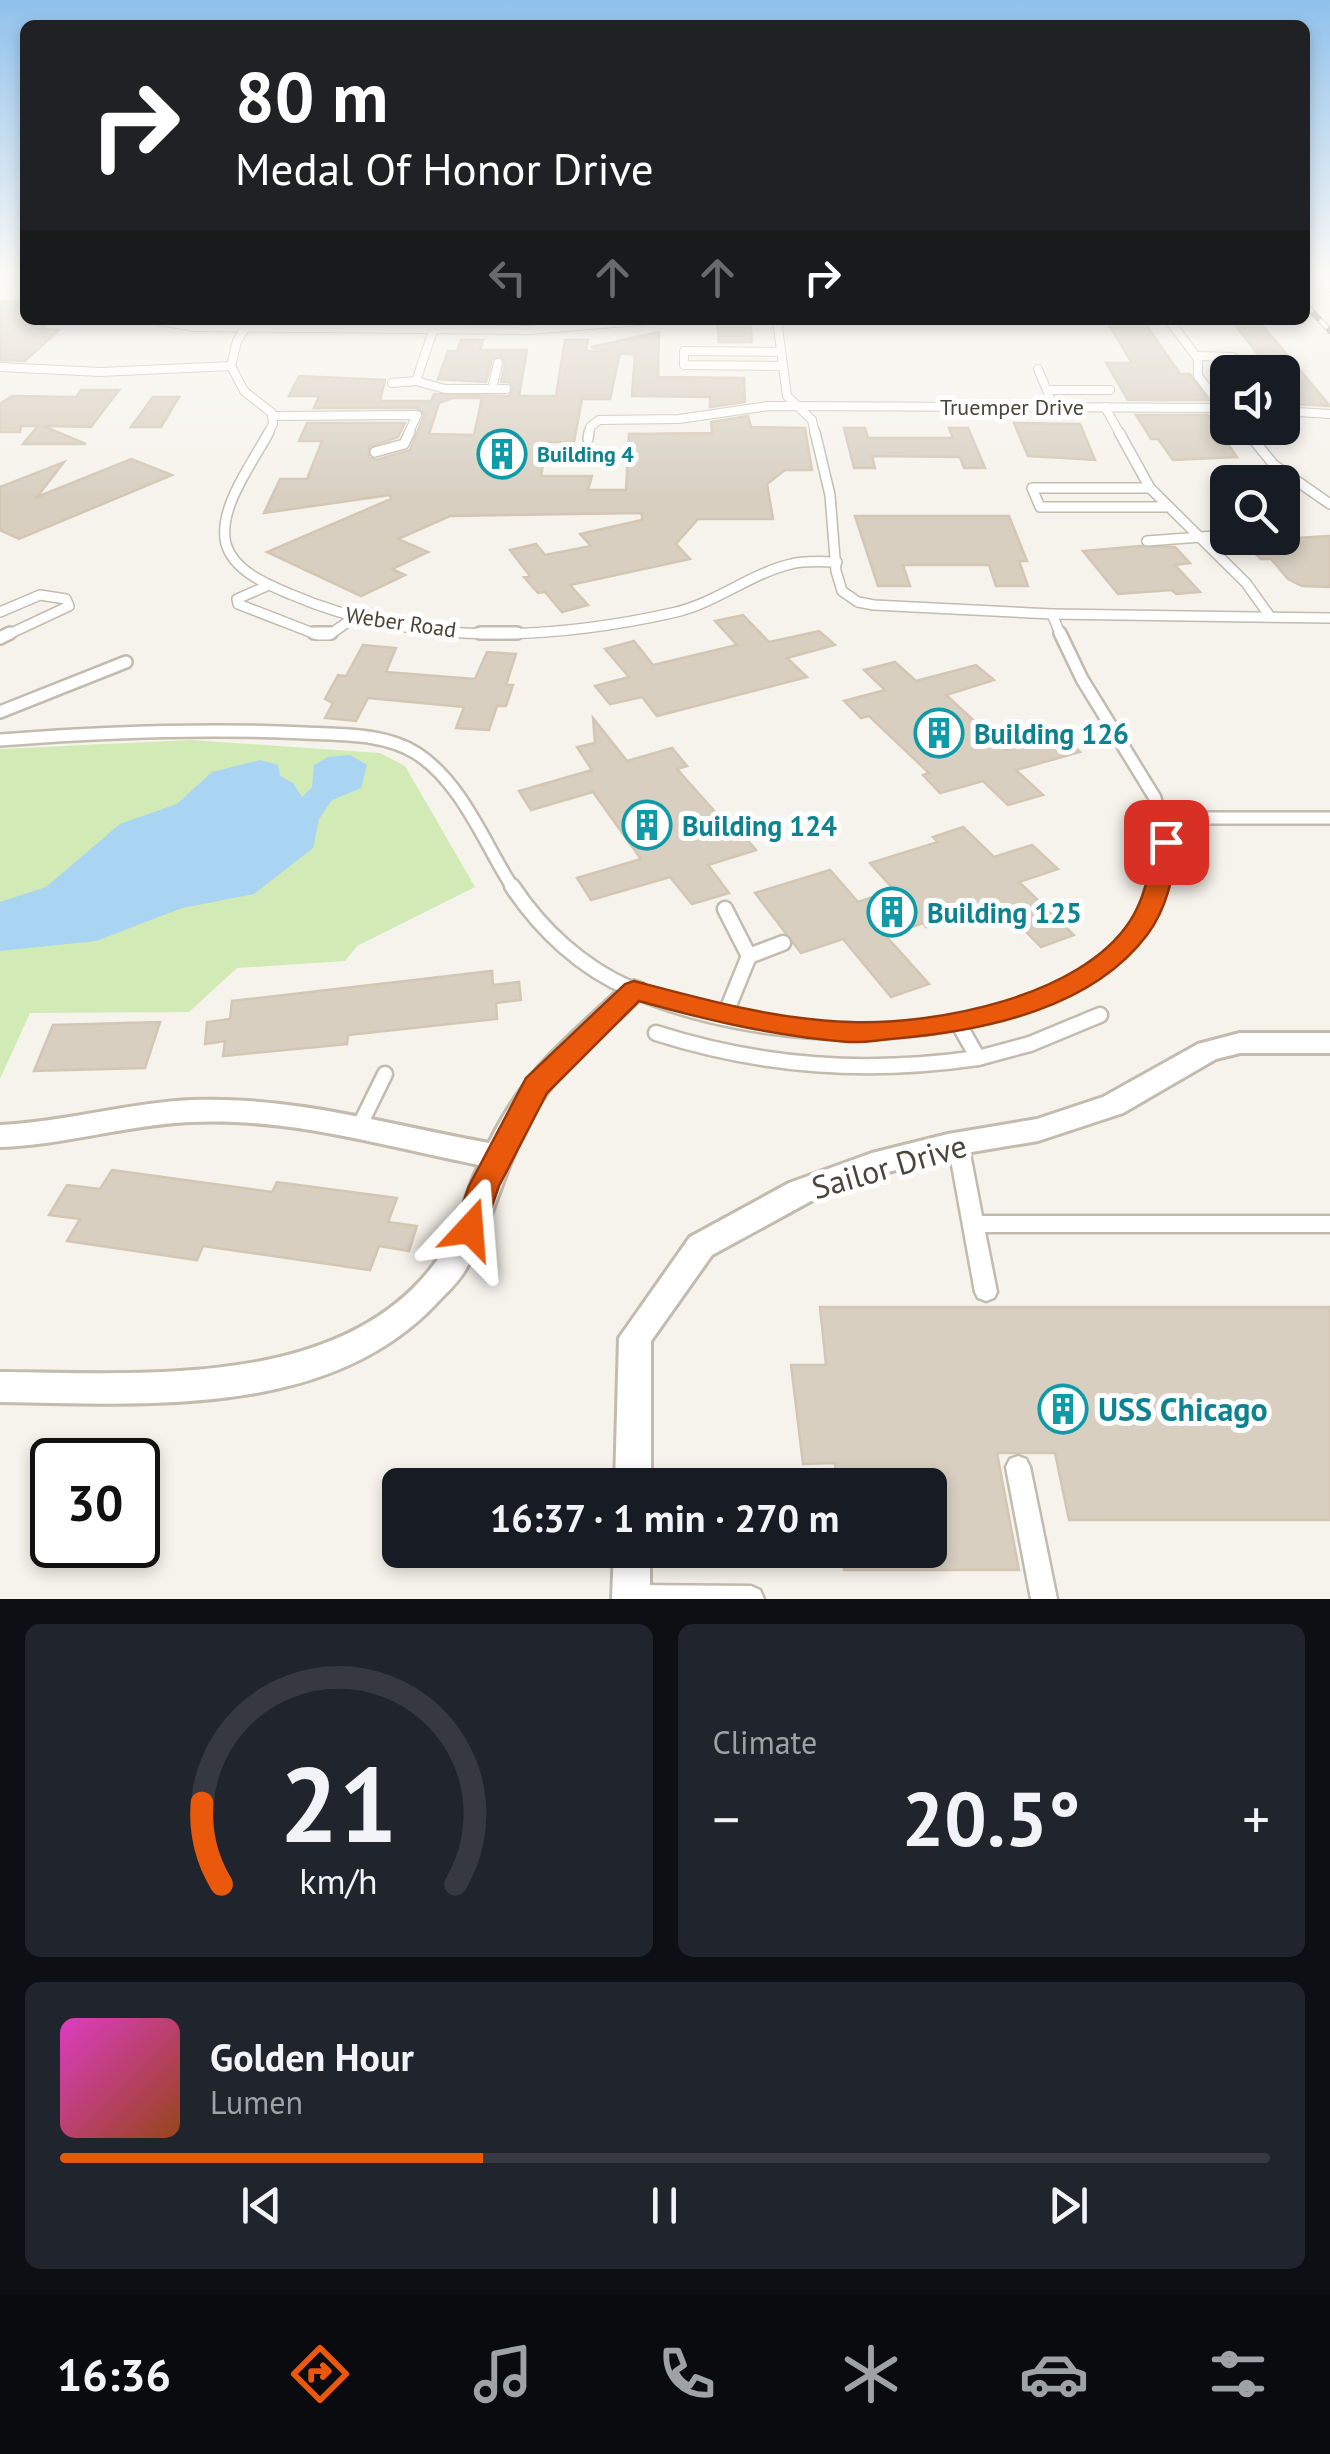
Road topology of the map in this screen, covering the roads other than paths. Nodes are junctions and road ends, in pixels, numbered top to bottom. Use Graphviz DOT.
graph roads {
  1 [pos="235,347"];
  2 [pos="428,347"];
  3 [pos="780,347"];
  4 [pos="1189,347"];
  5 [pos="781,352"];
  6 [pos="1196,356"];
  7 [pos="1210,356"];
  8 [pos="498,363"];
  9 [pos="230,366"];
  10 [pos="783,366"];
  11 [pos="0,367"];
  12 [pos="1038,368"];
  13 [pos="416,381"];
  14 [pos="392,383"];
  15 [pos="492,389"];
  16 [pos="506,390"];
  17 [pos="1047,390"];
  18 [pos="1110,390"];
  19 [pos="1210,390"];
  20 [pos="796,407"];
  21 [pos="1054,407"];
  22 [pos="1105,407"];
  23 [pos="1210,409"];
  24 [pos="1300,412"];
  25 [pos="1330,414"];
  26 [pos="272,416"];
  27 [pos="588,439"];
  28 [pos="1257,445"];
  29 [pos="375,452"];
  30 [pos="1150,488"];
  31 [pos="1330,504"];
  32 [pos="1166,506"];
  33 [pos="1210,536"];
  34 [pos="1196,537"];
  35 [pos="1148,541"];
  36 [pos="837,562"];
  37 [pos="269,585"];
  38 [pos="0,612"];
  39 [pos="1052,614"];
  40 [pos="1270,616"];
  41 [pos="355,617"];
  42 [pos="1330,618"];
  43 [pos="0,638"];
  44 [pos="126,662"];
  45 [pos="0,712"];
  46 [pos="0,740"];
  47 [pos="1162,818"];
  48 [pos="1330,818"];
  49 [pos="725,909"];
  50 [pos="783,943"];
  51 [pos="749,956"];
  52 [pos="634,990"];
  53 [pos="725,1016"];
  54 [pos="1100,1016"];
  55 [pos="958,1023"];
  56 [pos="656,1032"];
  57 [pos="1330,1044"];
  58 [pos="978,1058"];
  59 [pos="385,1074"];
  60 [pos="358,1129"];
  61 [pos="0,1136"];
  62 [pos="958,1144"];
  63 [pos="499,1158"];
  64 [pos="974,1224"];
  65 [pos="1330,1224"];
  66 [pos="986,1292"];
  67 [pos="0,1387"];
  68 [pos="1018,1467"];
  69 [pos="633,1468"];
  70 [pos="632,1568"];
  71 [pos="631,1598"];
  72 [pos="751,1599"];
  73 [pos="1044,1599"];
  1 -- 9 [label="lane"];
  2 -- 13 [label="lane"];
  3 -- 5 [label="lane"];
  4 -- 6 [label="lane"];
  5 -- 10 [label="lane"];
  5 -- 10 [label="lane"];
  6 -- 7 [label="lane"];
  6 -- 19 [label="lane"];
  8 -- 15 [label="lane"];
  9 -- 11 [label="lane"];
  9 -- 26 [label="lane"];
  10 -- 20 [label="lane"];
  12 -- 17 [label="lane"];
  13 -- 14 [label="lane"];
  13 -- 15 [label="lane"];
  15 -- 16 [label="lane"];
  17 -- 18 [label="lane"];
  17 -- 21 [label="lane"];
  20 -- 21 [label="lane, Truemper Drive"];
  20 -- 27 [label="lane, Truemper Drive"];
  20 -- 36 [label="lane"];
  21 -- 22 [label="lane, Truemper Drive"];
  22 -- 23 [label="lane, Truemper Drive"];
  22 -- 30 [label="lane"];
  24 -- 25 [label="lane"];
  26 -- 29 [label="lane"];
  26 -- 37 [label="lane, Weber Road"];
  28 -- 31 [label="lane"];
  30 -- 32 [label="lane"];
  30 -- 32 [label="lane"];
  32 -- 34 [label="lane"];
  33 -- 34 [label="lane"];
  34 -- 35 [label="lane"];
  34 -- 40 [label="lane"];
  36 -- 39 [label="lane"];
  36 -- 41 [label="lane, Weber Road"];
  37 -- 41 [label="lane, Weber Road"];
  37 -- 41 [label="lane"];
  38 -- 43 [label="lane"];
  39 -- 40 [label="lane"];
  39 -- 47 [label="lane"];
  40 -- 42 [label="lane"];
  44 -- 45 [label="lane"];
  46 -- 52 [label="lane"];
  47 -- 48 [label="lane"];
  47 -- 55 [label="lane"];
  49 -- 51 [label="lane"];
  50 -- 51 [label="lane"];
  51 -- 53 [label="lane"];
  52 -- 53 [label="lane"];
  52 -- 63 [label="street"];
  53 -- 55 [label="lane"];
  54 -- 58 [label="lane"];
  55 -- 58 [label="lane"];
  56 -- 58 [label="lane"];
  57 -- 62 [label="street, Sailor Drive"];
  59 -- 60 [label="lane"];
  60 -- 61 [label="street"];
  60 -- 63 [label="street"];
  62 -- 64 [label="street"];
  62 -- 69 [label="street, Sailor Drive"];
  63 -- 67 [label="street"];
  64 -- 65 [label="street"];
  64 -- 66 [label="street"];
  68 -- 73 [label="street"];
  70 -- 71 [label="street"];
  71 -- 72 [label="street"];
}
